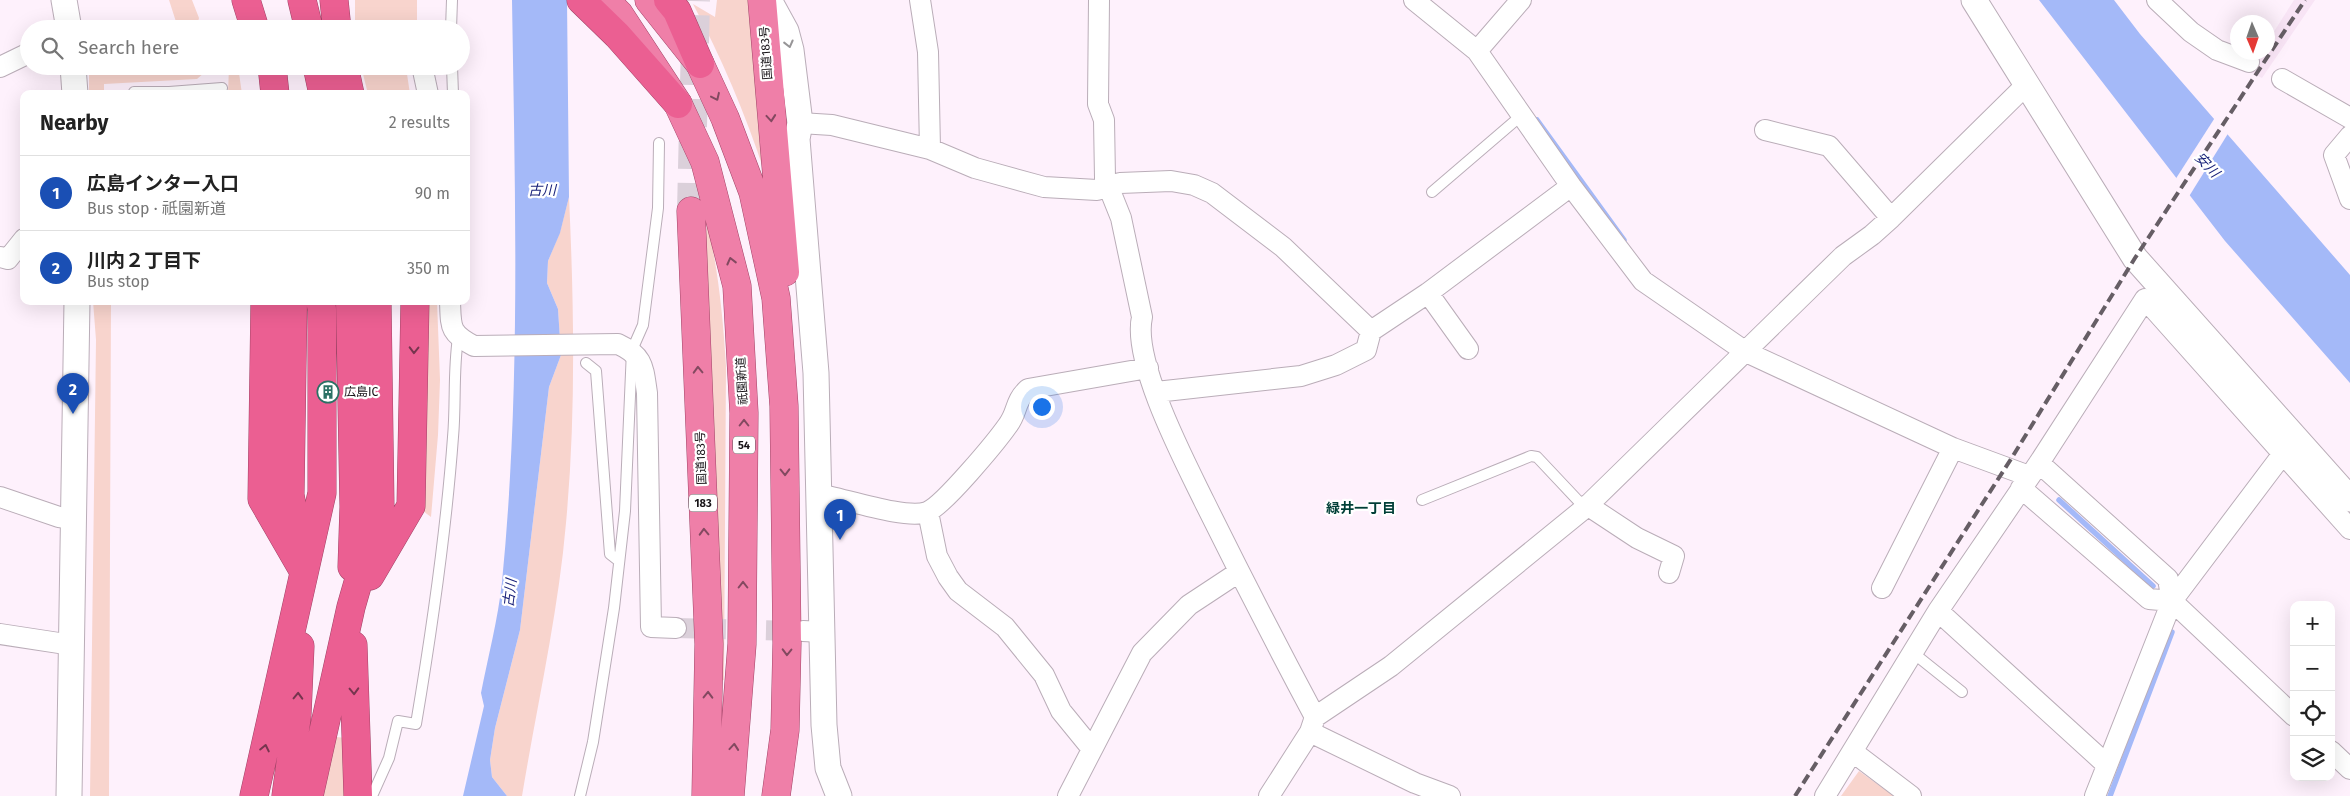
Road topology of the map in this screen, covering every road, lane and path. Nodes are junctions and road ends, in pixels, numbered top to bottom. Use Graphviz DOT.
graph roads {
  1 [pos="64,0"];
  2 [pos="246,0"];
  3 [pos="267,0"];
  4 [pos="302,0"];
  5 [pos="334,0"];
  6 [pos="452,0"];
  7 [pos="581,0"];
  8 [pos="649,0"];
  9 [pos="668,0"];
  10 [pos="762,0"];
  11 [pos="769,0"];
  12 [pos="920,0"];
  13 [pos="1099,0"];
  14 [pos="1414,0"];
  15 [pos="1521,0"];
  16 [pos="1974,0"];
  17 [pos="2157,0"];
  18 [pos="613,16"];
  19 [pos="67,20"];
  20 [pos="252,20"];
  21 [pos="269,20"];
  22 [pos="306,20"];
  23 [pos="336,20"];
  24 [pos="451,20"];
  25 [pos="1477,50"];
  26 [pos="20,57"];
  27 [pos="2249,62"];
  28 [pos="700,64"];
  29 [pos="0,67"];
  30 [pos="74,75"];
  31 [pos="319,75"];
  32 [pos="346,75"];
  33 [pos="424,75"];
  34 [pos="452,75"];
  35 [pos="2282,79"];
  36 [pos="2027,84"];
  37 [pos="222,88"];
  38 [pos="75,90"];
  39 [pos="178,90"];
  40 [pos="322,90"];
  41 [pos="349,90"];
  42 [pos="427,90"];
  43 [pos="452,90"];
  44 [pos="1523,114"];
  45 [pos="2350,118"];
  46 [pos="800,123"];
  47 [pos="1765,130"];
  48 [pos="2350,136"];
  49 [pos="659,143"];
  50 [pos="930,149"];
  51 [pos="1571,186"];
  52 [pos="1108,188"];
  53 [pos="1432,192"];
  54 [pos="2350,199"];
  55 [pos="692,211"];
  56 [pos="1891,218"];
  57 [pos="20,244"];
  58 [pos="1,262"];
  59 [pos="1428,293"];
  60 [pos="77,305"];
  61 [pos="265,305"];
  62 [pos="278,305"];
  63 [pos="293,305"];
  64 [pos="304,305"];
  65 [pos="321,305"];
  66 [pos="336,305"];
  67 [pos="350,305"];
  68 [pos="364,305"];
  69 [pos="377,305"];
  70 [pos="395,305"];
  71 [pos="415,305"];
  72 [pos="450,305"];
  73 [pos="1371,331"];
  74 [pos="466,342"];
  75 [pos="625,347"];
  76 [pos="1468,349"];
  77 [pos="1746,352"];
  78 [pos="586,363"];
  79 [pos="1148,368"];
  80 [pos="1156,392"];
  81 [pos="784,406"];
  82 [pos="1953,448"];
  83 [pos="2282,455"];
  84 [pos="2030,476"];
  85 [pos="818,494"];
  86 [pos="0,498"];
  87 [pos="2350,499"];
  88 [pos="1422,500"];
  89 [pos="1586,507"];
  90 [pos="928,512"];
  91 [pos="74,519"];
  92 [pos="2350,530"];
  93 [pos="619,561"];
  94 [pos="303,570"];
  95 [pos="1239,572"];
  96 [pos="1668,573"];
  97 [pos="1882,588"];
  98 [pos="2172,601"];
  99 [pos="351,607"];
  100 [pos="1938,611"];
  101 [pos="676,628"];
  102 [pos="0,634"];
  103 [pos="72,645"];
  104 [pos="1912,652"];
  105 [pos="1962,692"];
  106 [pos="2290,712"];
  107 [pos="1313,725"];
  108 [pos="1092,749"];
  109 [pos="1853,752"];
  110 [pos="2335,755"];
  111 [pos="2107,764"];
  112 [pos="2350,769"];
  113 [pos="357,785"];
  114 [pos="1414,790"];
  115 [pos="69,796"];
  116 [pos="254,796"];
  117 [pos="286,796"];
  118 [pos="309,796"];
  119 [pos="372,796"];
  120 [pos="580,796"];
  121 [pos="706,796"];
  122 [pos="730,796"];
  123 [pos="776,796"];
  124 [pos="838,796"];
  125 [pos="1068,796"];
  126 [pos="1269,796"];
  127 [pos="1450,796"];
  128 [pos="1825,796"];
  129 [pos="1911,796"];
  130 [pos="2095,796"];
  1 -- 19 [label="street"];
  2 -- 20 [label="highway"];
  3 -- 21 [label="highway"];
  4 -- 22 [label="highway"];
  5 -- 23 [label="highway"];
  6 -- 24 [label="lane"];
  7 -- 18 [label="highway"];
  8 -- 28 [label="highway"];
  9 -- 28 [label="highway"];
  10 -- 81 [label="highway, 国道183号, one-way"];
  11 -- 46 [label="street, one-way"];
  12 -- 50 [label="street"];
  13 -- 52 [label="street"];
  14 -- 25 [label="street"];
  15 -- 25 [label="street"];
  16 -- 36 [label="street"];
  17 -- 27 [label="street"];
  122 -- 18 [label="highway, 祇園新道 / 54, one-way"];
  25 -- 44 [label="street"];
  26 -- 29 [label="street"];
  28 -- 81 [label="highway, one-way"];
  30 -- 38 [label="street"];
  31 -- 40 [label="highway"];
  32 -- 41 [label="highway"];
  33 -- 42 [label="street"];
  34 -- 43 [label="lane"];
  35 -- 45 [label="street"];
  36 -- 56 [label="street"];
  36 -- 87 [label="street"];
  37 -- 39 [label="lane"];
  44 -- 51 [label="street"];
  44 -- 53 [label="lane"];
  46 -- 50 [label="street"];
  46 -- 85 [label="street"];
  47 -- 56 [label="street"];
  48 -- 54 [label="street"];
  49 -- 75 [label="lane"];
  50 -- 52 [label="street"];
  51 -- 59 [label="street"];
  51 -- 77 [label="street"];
  52 -- 73 [label="street"];
  52 -- 79 [label="street"];
  121 -- 55 [label="highway, 国道183号 / 183, one-way"];
  56 -- 77 [label="street"];
  57 -- 58 [label="street"];
  59 -- 73 [label="street"];
  59 -- 76 [label="street"];
  60 -- 91 [label="street"];
  61 -- 94 [label="highway"];
  62 -- 94 [label="highway"];
  63 -- 94 [label="highway"];
  64 -- 94 [label="highway"];
  65 -- 94 [label="highway"];
  66 -- 94 [label="highway"];
  67 -- 99 [label="highway"];
  68 -- 99 [label="highway"];
  69 -- 99 [label="highway"];
  70 -- 99 [label="highway"];
  71 -- 99 [label="highway, one-way"];
  72 -- 74 [label="street"];
  73 -- 80 [label="street"];
  74 -- 75 [label="street"];
  74 -- 119 [label="lane"];
  75 -- 93 [label="lane"];
  75 -- 101 [label="street"];
  77 -- 82 [label="street"];
  77 -- 89 [label="street"];
  78 -- 93 [label="lane"];
  79 -- 80 [label="street"];
  79 -- 90 [label="street"];
  80 -- 95 [label="street"];
  81 -- 123 [label="highway, one-way"];
  82 -- 84 [label="street"];
  82 -- 97 [label="street"];
  83 -- 84 [label="street"];
  83 -- 92 [label="street"];
  83 -- 98 [label="street"];
  84 -- 98 [label="street"];
  84 -- 98 [label="street"];
  84 -- 100 [label="street"];
  85 -- 90 [label="street"];
  85 -- 124 [label="street"];
  86 -- 91 [label="street"];
  88 -- 89 [label="lane"];
  89 -- 96 [label="street"];
  89 -- 107 [label="street"];
  90 -- 108 [label="street"];
  91 -- 103 [label="street"];
  93 -- 120 [label="lane"];
  116 -- 94 [label="highway, one-way"];
  117 -- 94 [label="highway, one-way"];
  95 -- 107 [label="street"];
  95 -- 108 [label="street"];
  98 -- 106 [label="street"];
  98 -- 111 [label="street"];
  99 -- 113 [label="highway, one-way"];
  99 -- 118 [label="highway"];
  100 -- 104 [label="street"];
  100 -- 111 [label="street"];
  102 -- 103 [label="street"];
  103 -- 115 [label="street"];
  104 -- 105 [label="lane"];
  104 -- 109 [label="street"];
  107 -- 114 [label="street"];
  107 -- 126 [label="street"];
  108 -- 125 [label="street"];
  109 -- 128 [label="street"];
  109 -- 129 [label="street"];
  110 -- 112 [label="street"];
  111 -- 130 [label="street"];
  114 -- 127 [label="street"];
}
